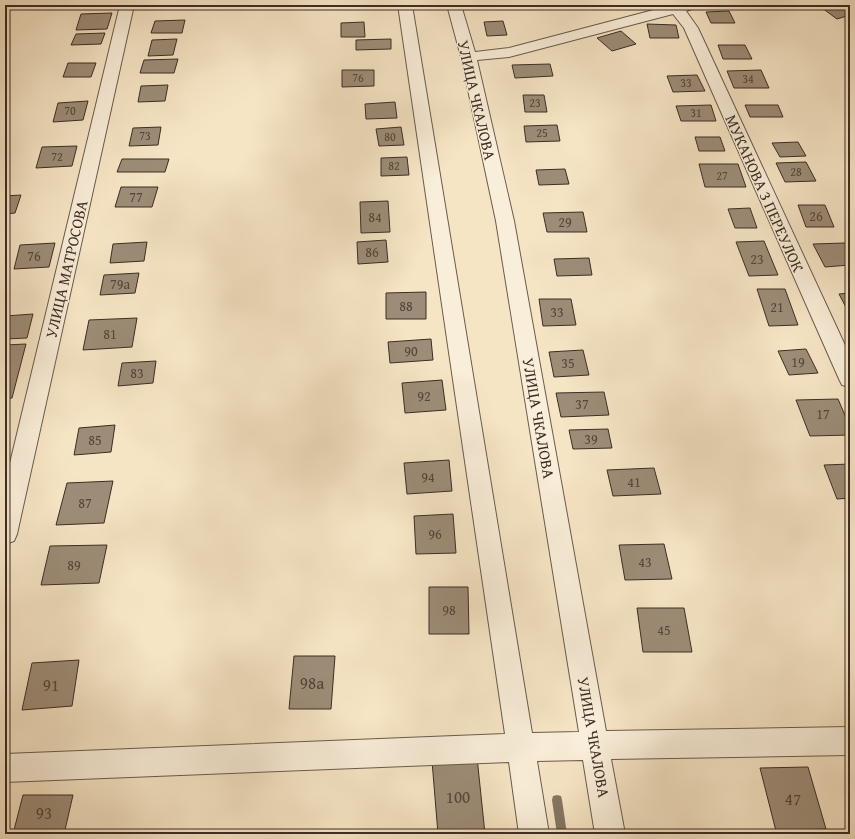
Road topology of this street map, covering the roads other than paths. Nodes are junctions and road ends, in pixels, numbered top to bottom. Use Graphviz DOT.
graph roads {
  1 [pos="127,5"];
  2 [pos="405,5"];
  3 [pos="454,5"];
  4 [pos="679,6"];
  5 [pos="469,57"];
  6 [pos="850,379"];
  7 [pos="5,534"];
  8 [pos="850,741"];
  9 [pos="595,745"];
  10 [pos="522,749"];
  11 [pos="5,768"];
  12 [pos="534,834"];
  13 [pos="610,834"];
  1 -- 7 [label="street, УЛИЦА МАТРОСОВА"];
  2 -- 10 [label="street"];
  3 -- 5 [label="street, УЛИЦА ЧКАЛОВА"];
  4 -- 5 [label="street"];
  4 -- 6 [label="street, МУКАНОВА 3 ПЕРЕУЛОК"];
  5 -- 9 [label="street, УЛИЦА ЧКАЛОВА"];
  8 -- 9 [label="street"];
  9 -- 10 [label="street"];
  9 -- 13 [label="street, УЛИЦА ЧКАЛОВА"];
  10 -- 11 [label="street"];
  10 -- 12 [label="street"];
}
